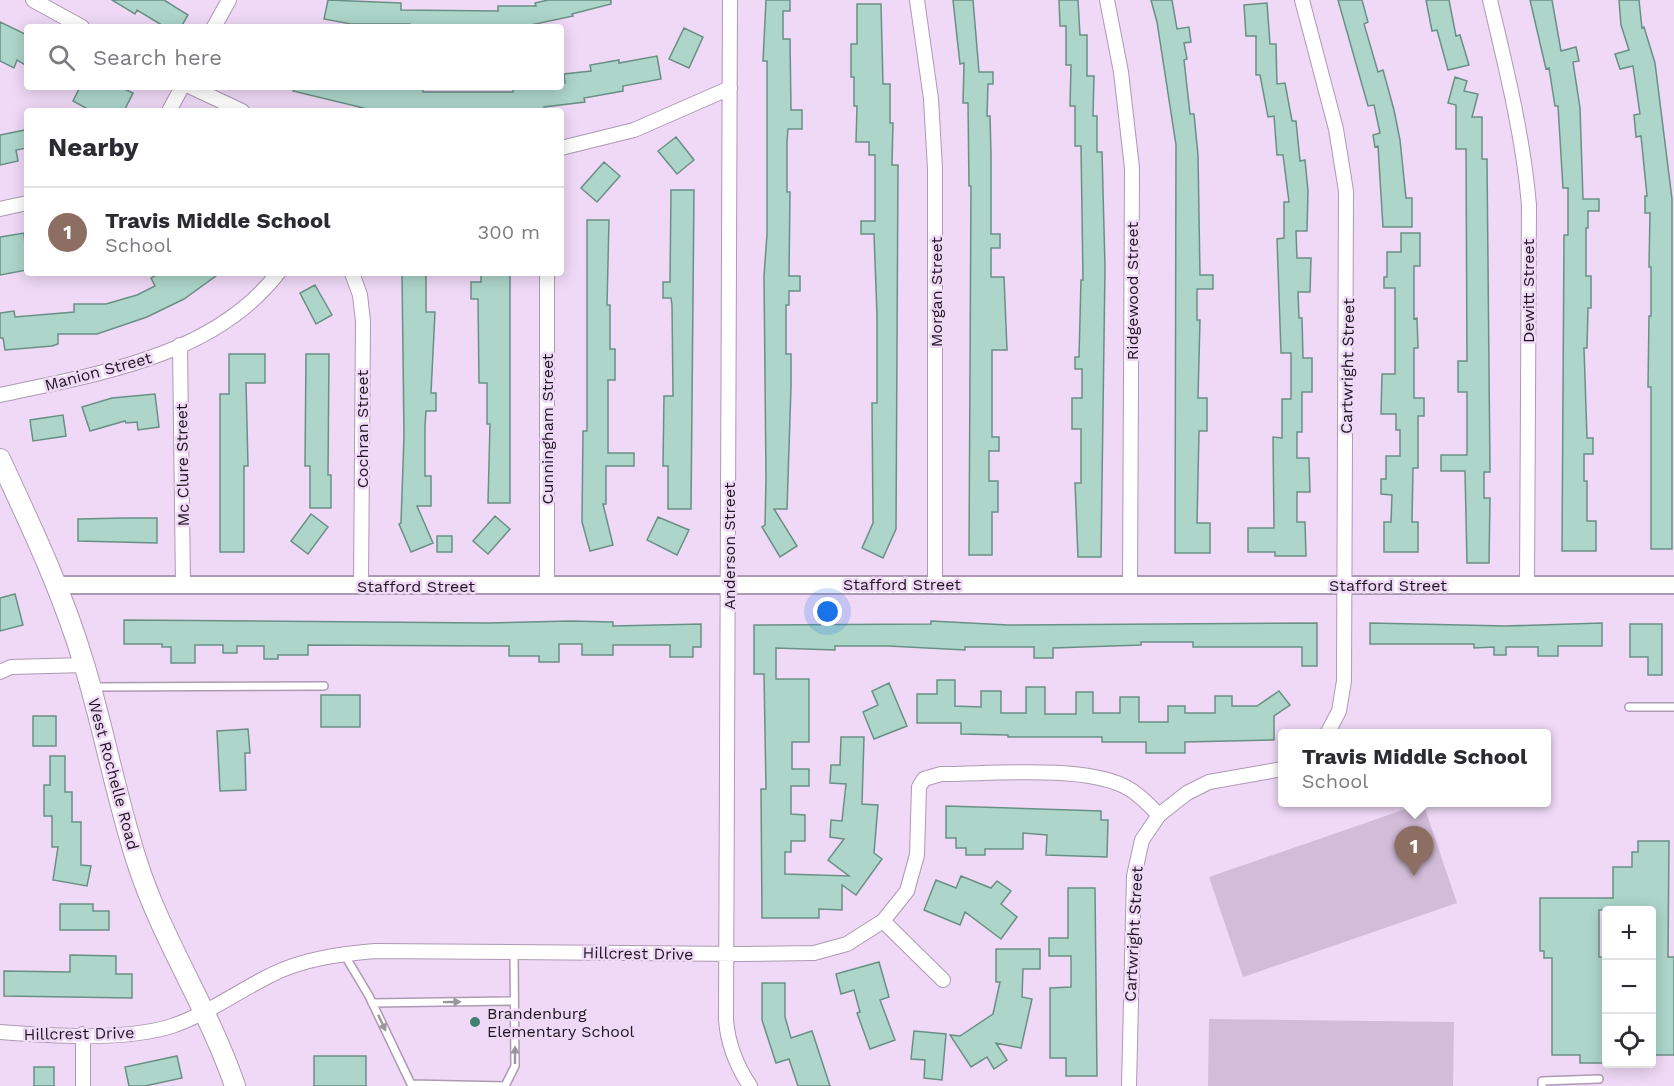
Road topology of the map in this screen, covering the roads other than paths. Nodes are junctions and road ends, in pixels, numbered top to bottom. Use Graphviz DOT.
graph roads {
  1 [pos="33,0"];
  2 [pos="229,0"];
  3 [pos="730,0"];
  4 [pos="917,0"];
  5 [pos="1107,0"];
  6 [pos="1302,0"];
  7 [pos="1490,0"];
  8 [pos="77,24"];
  9 [pos="216,24"];
  10 [pos="730,88"];
  11 [pos="180,90"];
  12 [pos="197,90"];
  13 [pos="170,108"];
  14 [pos="236,108"];
  15 [pos="564,147"];
  16 [pos="24,204"];
  17 [pos="0,209"];
  18 [pos="276,276"];
  19 [pos="353,276"];
  20 [pos="547,276"];
  21 [pos="180,345"];
  22 [pos="0,395"];
  23 [pos="0,459"];
  24 [pos="729,584"];
  25 [pos="58,585"];
  26 [pos="183,585"];
  27 [pos="547,585"];
  28 [pos="935,585"];
  29 [pos="1130,585"];
  30 [pos="1344,585"];
  31 [pos="1527,585"];
  32 [pos="1674,585"];
  33 [pos="361,586"];
  34 [pos="85,665"];
  35 [pos="0,672"];
  36 [pos="324,686"];
  37 [pos="90,687"];
  38 [pos="1629,707"];
  39 [pos="1674,707"];
  40 [pos="1330,729"];
  41 [pos="1278,770"];
  42 [pos="1159,815"];
  43 [pos="883,921"];
  44 [pos="514,952"];
  45 [pos="344,954"];
  46 [pos="726,954"];
  47 [pos="943,980"];
  48 [pos="514,1001"];
  49 [pos="372,1003"];
  50 [pos="203,1012"];
  51 [pos="0,1032"];
  52 [pos="83,1034"];
  53 [pos="1599,1079"];
  54 [pos="83,1086"];
  55 [pos="235,1086"];
  56 [pos="750,1086"];
  57 [pos="1129,1086"];
  58 [pos="1542,1086"];
  1 -- 8 [label="street"];
  2 -- 9 [label="street"];
  3 -- 10 [label="street, Anderson Street"];
  4 -- 28 [label="street, Morgan Street"];
  5 -- 29 [label="street, Ridgewood Street"];
  6 -- 30 [label="street, Cartwright Street"];
  7 -- 31 [label="street, Dewitt Street"];
  10 -- 15 [label="street"];
  10 -- 24 [label="street, Anderson Street"];
  11 -- 13 [label="street"];
  12 -- 14 [label="street"];
  16 -- 17 [label="street"];
  18 -- 21 [label="street, Manion Street"];
  19 -- 33 [label="street, Cochran Street"];
  20 -- 27 [label="street, Cunningham Street"];
  21 -- 22 [label="street, Manion Street"];
  21 -- 26 [label="street, Mc Clure Street"];
  23 -- 25 [label="main road, West Rochelle Road"];
  24 -- 27 [label="street, Stafford Street"];
  24 -- 28 [label="street, Stafford Street"];
  24 -- 46 [label="street, Anderson Street"];
  25 -- 26 [label="street, Stafford Street"];
  25 -- 34 [label="main road, West Rochelle Road"];
  26 -- 33 [label="street, Stafford Street"];
  27 -- 33 [label="street, Stafford Street"];
  28 -- 29 [label="street, Stafford Street"];
  29 -- 30 [label="street, Stafford Street"];
  30 -- 31 [label="street, Stafford Street"];
  30 -- 40 [label="street, Cartwright Street"];
  31 -- 32 [label="street, Stafford Street"];
  34 -- 35 [label="street"];
  34 -- 37 [label="main road, West Rochelle Road"];
  36 -- 37 [label="lane"];
  37 -- 50 [label="main road, West Rochelle Road"];
  38 -- 39 [label="lane"];
  41 -- 42 [label="street, Cartwright Street"];
  42 -- 43 [label="street, Hillcrest Drive"];
  42 -- 57 [label="street, Cartwright Street"];
  43 -- 46 [label="street, Hillcrest Drive"];
  43 -- 47 [label="street"];
  44 -- 45 [label="street, Hillcrest Drive"];
  44 -- 46 [label="street, Hillcrest Drive"];
  44 -- 48 [label="lane"];
  45 -- 49 [label="lane"];
  45 -- 50 [label="street, Hillcrest Drive"];
  46 -- 56 [label="street, Anderson Street"];
  49 -- 48 [label="lane, one-way"];
  49 -- 48 [label="lane, one-way"];
  50 -- 52 [label="street, Hillcrest Drive"];
  50 -- 55 [label="main road, West Rochelle Road"];
  51 -- 52 [label="street, Hillcrest Drive"];
  52 -- 54 [label="street"];
  53 -- 58 [label="lane"];
}
